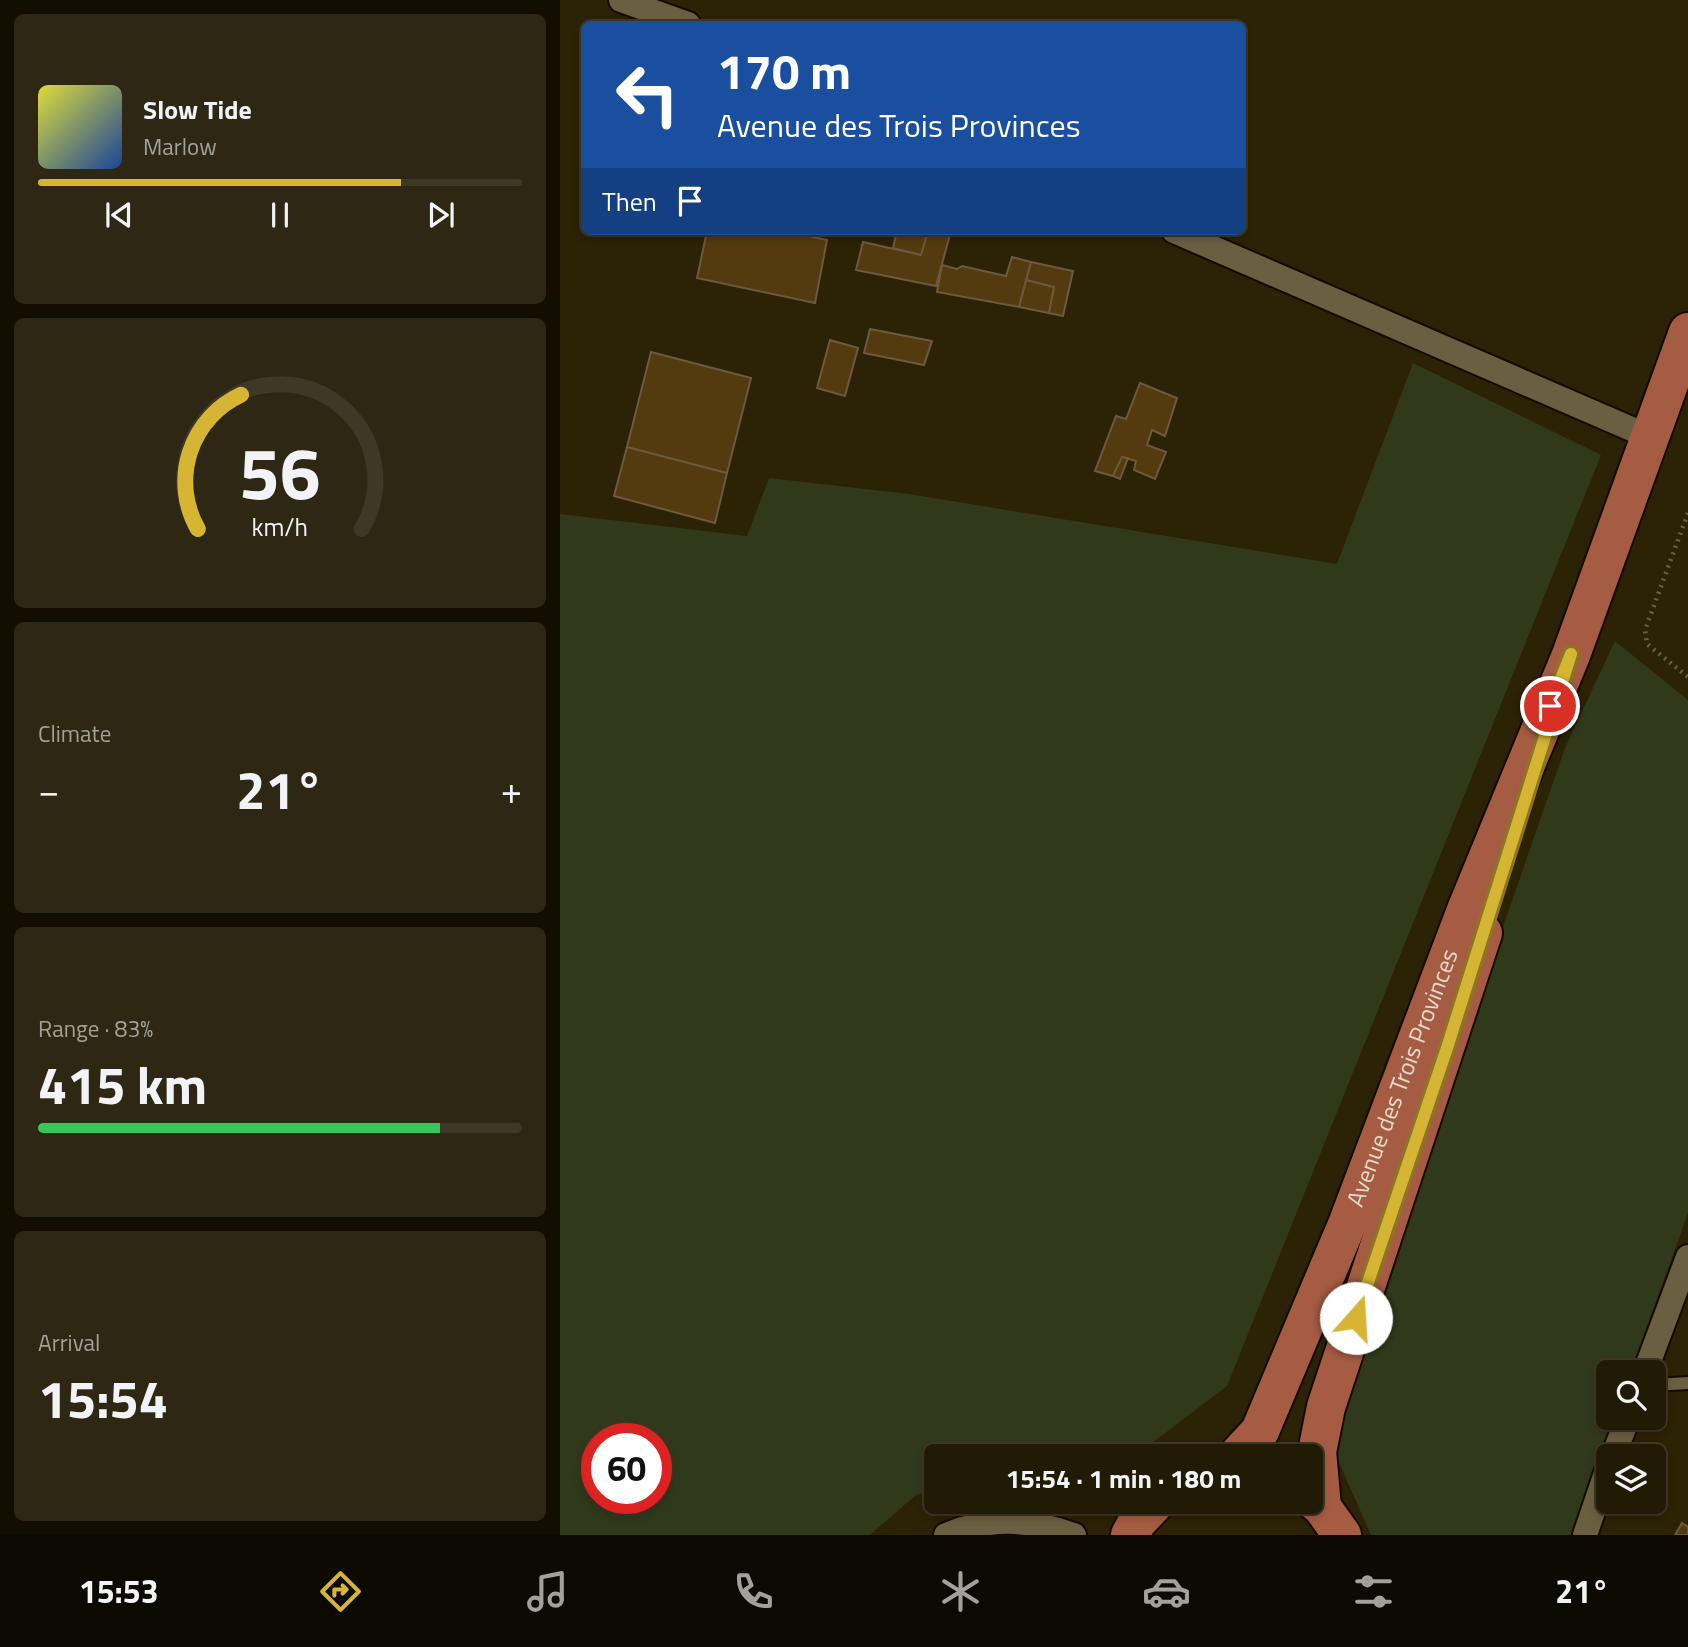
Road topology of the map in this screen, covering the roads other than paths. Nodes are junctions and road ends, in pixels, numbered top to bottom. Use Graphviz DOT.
graph roads {
  1 [pos="621,0"];
  2 [pos="680,21"];
  3 [pos="1183,235"];
  4 [pos="1688,332"];
  5 [pos="1650,438"];
  6 [pos="1571,654"];
  7 [pos="1688,1257"];
  8 [pos="1649,1360"];
  9 [pos="1688,1383"];
  10 [pos="1666,1384"];
  11 [pos="1248,1444"];
  12 [pos="1596,1501"];
  13 [pos="1325,1513"];
  14 [pos="1145,1514"];
  15 [pos="946,1535"];
  16 [pos="1074,1535"];
  17 [pos="1130,1535"];
  18 [pos="1584,1535"];
  1 -- 2 [label="street"];
  3 -- 5 [label="street"];
  4 -- 5 [label="main road, Avenue des Trois Provinces"];
  5 -- 6 [label="main road, Avenue des Trois Provinces"];
  6 -- 11 [label="main road, Avenue des Trois Provinces"];
  6 -- 13 [label="main road, Avenue des Trois Provinces"];
  7 -- 8 [label="street"];
  9 -- 10 [label="lane"];
  12 -- 18 [label="street"];
  14 -- 17 [label="main road"];
  15 -- 16 [label="street"];
}
